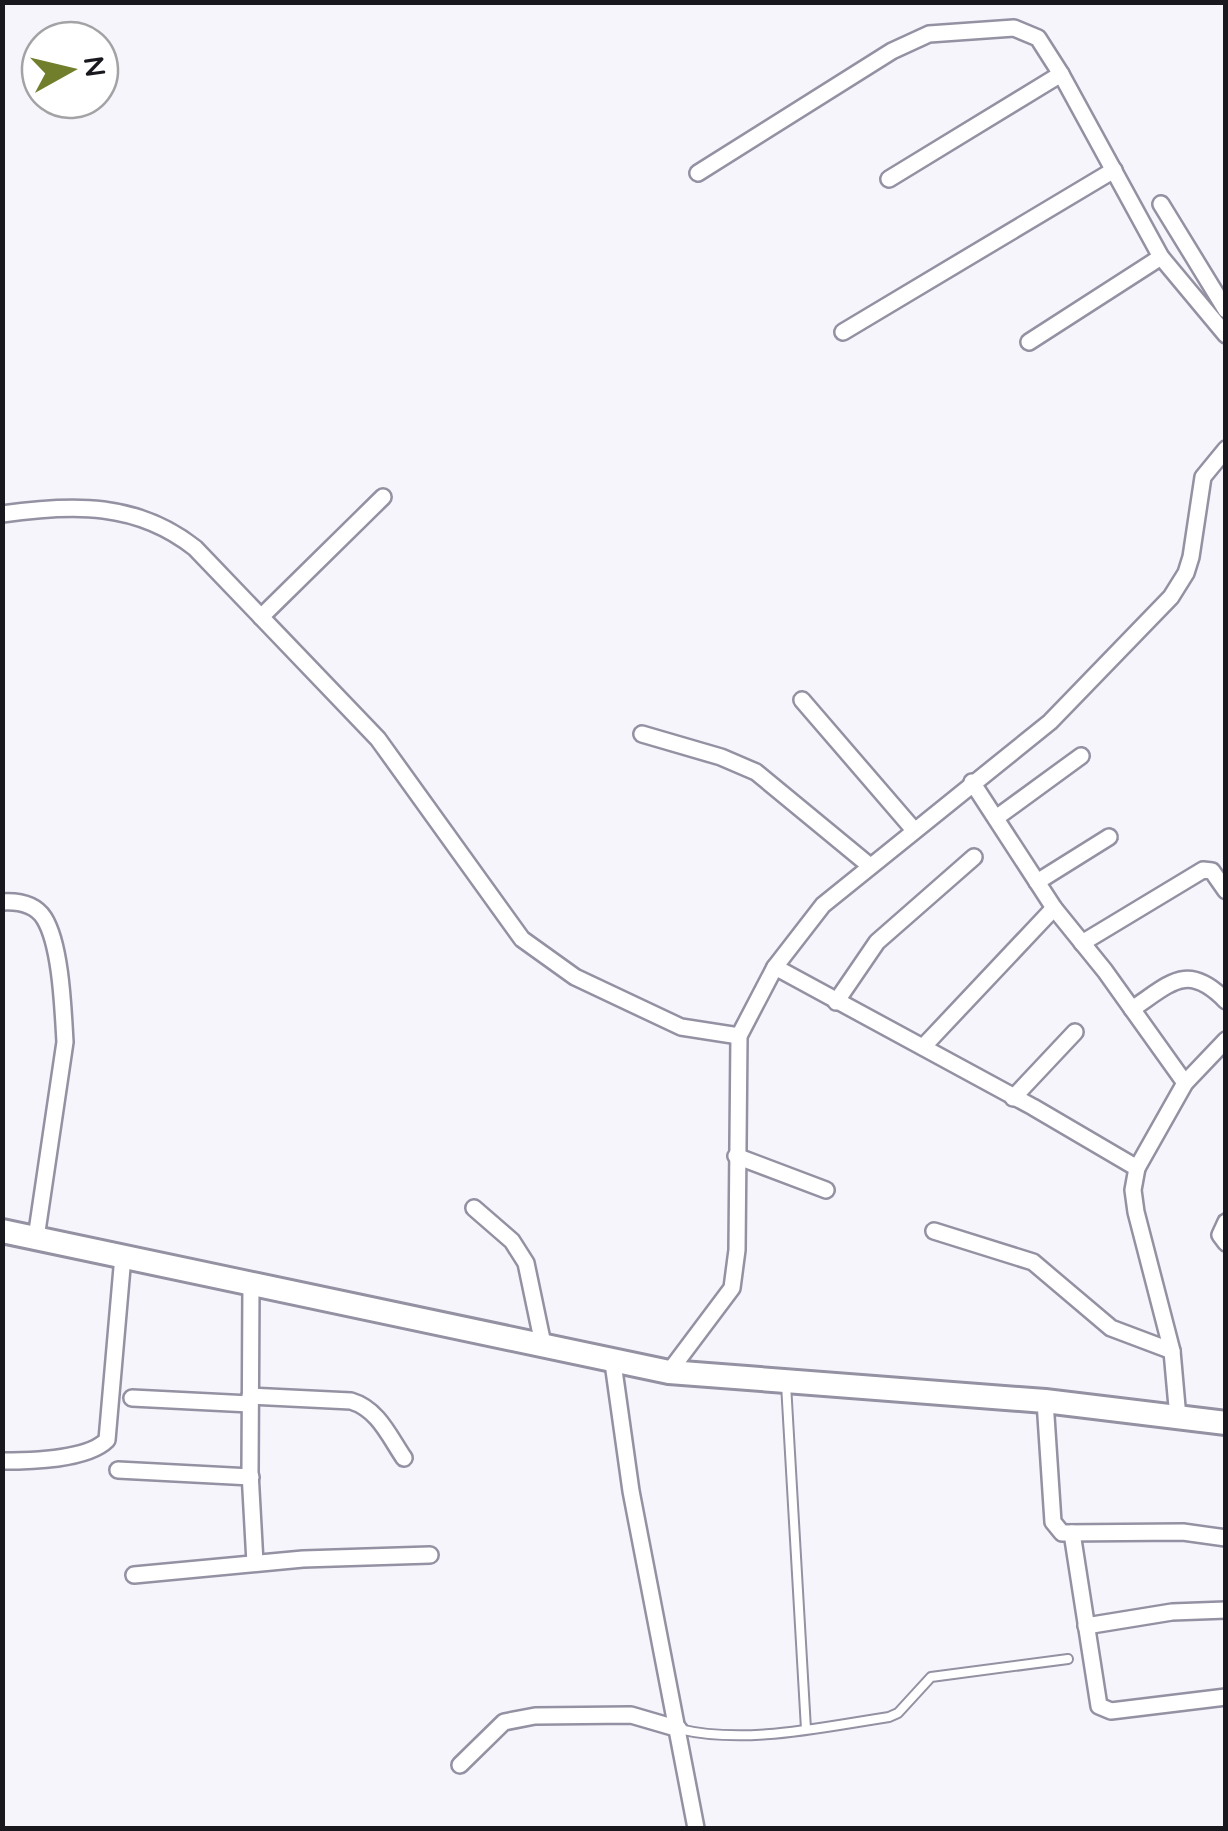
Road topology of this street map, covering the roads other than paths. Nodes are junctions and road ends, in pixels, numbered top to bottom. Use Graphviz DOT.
graph roads {
  1 [pos="1061,74"];
  2 [pos="1114,170"];
  3 [pos="698,173"];
  4 [pos="889,179"];
  5 [pos="1161,204"];
  6 [pos="1160,257"];
  7 [pos="1223,303"];
  8 [pos="843,332"];
  9 [pos="1226,335"];
  10 [pos="1029,342"];
  11 [pos="1226,449"];
  12 [pos="383,497"];
  13 [pos="2,514"];
  14 [pos="261,617"];
  15 [pos="802,700"];
  16 [pos="642,734"];
  17 [pos="1081,756"];
  18 [pos="972,782"];
  19 [pos="996,818"];
  20 [pos="914,830"];
  21 [pos="1109,837"];
  22 [pos="974,857"];
  23 [pos="870,866"];
  24 [pos="1036,882"];
  25 [pos="1226,891"];
  26 [pos="2,902"];
  27 [pos="1054,908"];
  28 [pos="1082,943"];
  29 [pos="774,967"];
  30 [pos="1226,1001"];
  31 [pos="836,1002"];
  32 [pos="1132,1009"];
  33 [pos="1074,1032"];
  34 [pos="740,1036"];
  35 [pos="1226,1040"];
  36 [pos="923,1048"];
  37 [pos="1185,1083"];
  38 [pos="1013,1098"];
  39 [pos="736,1156"];
  40 [pos="1136,1168"];
  41 [pos="826,1190"];
  42 [pos="474,1208"];
  43 [pos="1226,1222"];
  44 [pos="934,1230"];
  45 [pos="2,1231"];
  46 [pos="36,1238"];
  47 [pos="1226,1243"];
  48 [pos="122,1256"];
  49 [pos="251,1285"];
  50 [pos="543,1344"];
  51 [pos="1172,1352"];
  52 [pos="613,1362"];
  53 [pos="669,1372"];
  54 [pos="786,1383"];
  55 [pos="132,1398"];
  56 [pos="250,1400"];
  57 [pos="1045,1400"];
  58 [pos="1178,1418"];
  59 [pos="1226,1423"];
  60 [pos="404,1458"];
  61 [pos="2,1460"];
  62 [pos="118,1470"];
  63 [pos="251,1477"];
  64 [pos="1072,1533"];
  65 [pos="1226,1538"];
  66 [pos="430,1555"];
  67 [pos="256,1563"];
  68 [pos="134,1575"];
  69 [pos="1226,1610"];
  70 [pos="1086,1626"];
  71 [pos="1068,1659"];
  72 [pos="1226,1698"];
  73 [pos="679,1729"];
  74 [pos="806,1729"];
  75 [pos="460,1765"];
  76 [pos="696,1828"];
  1 -- 2 [label="street"];
  1 -- 3 [label="street"];
  1 -- 4 [label="street"];
  2 -- 6 [label="street"];
  2 -- 8 [label="street"];
  5 -- 7 [label="street"];
  6 -- 9 [label="street"];
  6 -- 10 [label="street"];
  11 -- 18 [label="street"];
  12 -- 14 [label="street"];
  13 -- 14 [label="street"];
  14 -- 34 [label="street"];
  15 -- 20 [label="street"];
  16 -- 23 [label="street"];
  17 -- 19 [label="street"];
  18 -- 19 [label="street"];
  18 -- 20 [label="street"];
  19 -- 24 [label="street"];
  20 -- 23 [label="street"];
  21 -- 24 [label="street"];
  22 -- 31 [label="street"];
  23 -- 29 [label="street"];
  24 -- 27 [label="street"];
  25 -- 28 [label="street"];
  26 -- 46 [label="street"];
  27 -- 28 [label="street"];
  27 -- 36 [label="street"];
  28 -- 32 [label="street"];
  29 -- 31 [label="street"];
  29 -- 34 [label="street"];
  30 -- 32 [label="street"];
  31 -- 36 [label="street"];
  32 -- 37 [label="street"];
  33 -- 38 [label="street"];
  34 -- 39 [label="street"];
  35 -- 37 [label="street"];
  36 -- 38 [label="street"];
  37 -- 40 [label="street"];
  38 -- 40 [label="street"];
  39 -- 41 [label="street"];
  39 -- 53 [label="street"];
  40 -- 51 [label="street"];
  42 -- 50 [label="street"];
  43 -- 47 [label="street"];
  44 -- 51 [label="street"];
  45 -- 46 [label="main road"];
  46 -- 48 [label="main road"];
  48 -- 49 [label="main road"];
  48 -- 61 [label="street"];
  49 -- 50 [label="main road"];
  49 -- 56 [label="street"];
  50 -- 52 [label="main road"];
  51 -- 58 [label="street"];
  52 -- 53 [label="main road"];
  52 -- 73 [label="street"];
  53 -- 54 [label="main road"];
  54 -- 57 [label="main road"];
  54 -- 74 [label="lane"];
  55 -- 56 [label="street"];
  56 -- 60 [label="street"];
  56 -- 63 [label="street"];
  57 -- 58 [label="main road"];
  57 -- 64 [label="street"];
  58 -- 59 [label="main road"];
  62 -- 63 [label="street"];
  63 -- 67 [label="street"];
  64 -- 65 [label="street"];
  64 -- 70 [label="street"];
  66 -- 67 [label="street"];
  67 -- 68 [label="street"];
  69 -- 70 [label="street"];
  70 -- 72 [label="street"];
  71 -- 74 [label="lane"];
  73 -- 74 [label="lane"];
  73 -- 75 [label="street"];
  73 -- 76 [label="street"];
}
